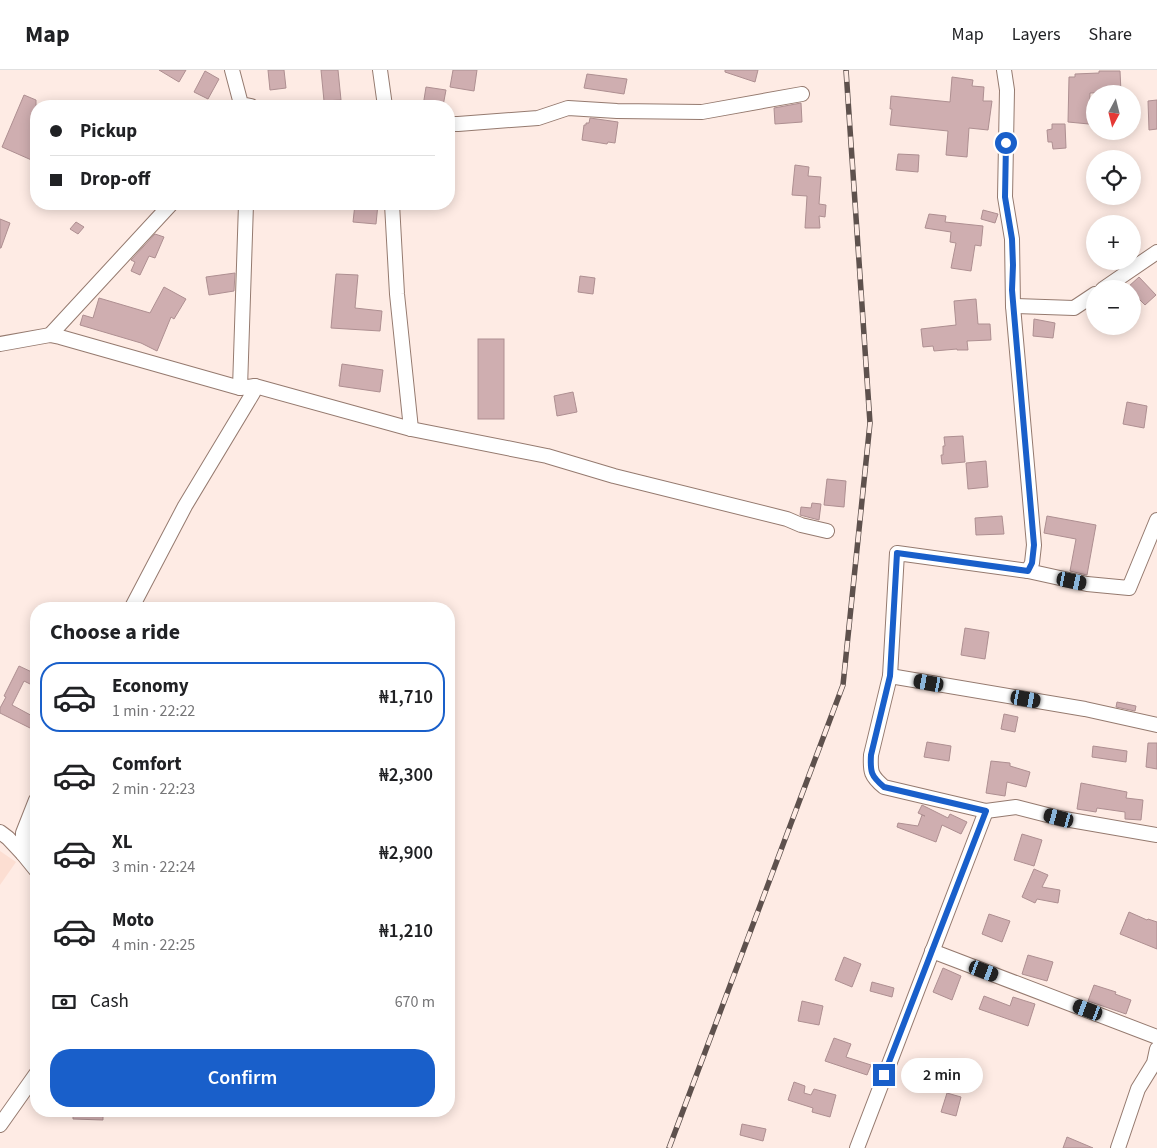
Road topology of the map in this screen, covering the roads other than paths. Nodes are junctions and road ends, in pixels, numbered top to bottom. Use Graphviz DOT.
graph roads {
  1 [pos="232,70"];
  2 [pos="236,70"];
  3 [pos="380,70"];
  4 [pos="1004,70"];
  5 [pos="802,94"];
  6 [pos="243,100"];
  7 [pos="245,100"];
  8 [pos="383,100"];
  9 [pos="455,124"];
  10 [pos="165,210"];
  11 [pos="246,210"];
  12 [pos="392,210"];
  13 [pos="1157,252"];
  14 [pos="1116,280"];
  15 [pos="1086,300"];
  16 [pos="1013,306"];
  17 [pos="50,335"];
  18 [pos="0,344"];
  19 [pos="255,386"];
  20 [pos="240,388"];
  21 [pos="411,428"];
  22 [pos="1157,520"];
  23 [pos="827,531"];
  24 [pos="1028,571"];
  25 [pos="135,602"];
  26 [pos="890,676"];
  27 [pos="1157,725"];
  28 [pos="986,811"];
  29 [pos="30,815"];
  30 [pos="0,832"];
  31 [pos="1157,835"];
  32 [pos="23,854"];
  33 [pos="30,863"];
  34 [pos="932,951"];
  35 [pos="1157,1037"];
  36 [pos="1157,1048"];
  37 [pos="30,1082"];
  38 [pos="0,1125"];
  39 [pos="856,1148"];
  40 [pos="1118,1148"];
  1 -- 6 [label="street"];
  2 -- 7 [label="street"];
  3 -- 8 [label="street"];
  4 -- 16 [label="street"];
  5 -- 9 [label="street"];
  10 -- 17 [label="street"];
  11 -- 20 [label="street"];
  12 -- 21 [label="street"];
  13 -- 14 [label="street"];
  15 -- 16 [label="street"];
  16 -- 24 [label="street"];
  17 -- 18 [label="street"];
  17 -- 20 [label="street"];
  19 -- 20 [label="street"];
  19 -- 21 [label="street"];
  19 -- 25 [label="street"];
  21 -- 23 [label="street"];
  22 -- 24 [label="street"];
  24 -- 26 [label="street"];
  26 -- 27 [label="street"];
  26 -- 28 [label="street"];
  28 -- 31 [label="street"];
  28 -- 34 [label="street"];
  29 -- 32 [label="street"];
  30 -- 32 [label="street"];
  32 -- 33 [label="street"];
  34 -- 35 [label="street"];
  34 -- 39 [label="street"];
  36 -- 40 [label="street"];
  37 -- 38 [label="street"];
}
